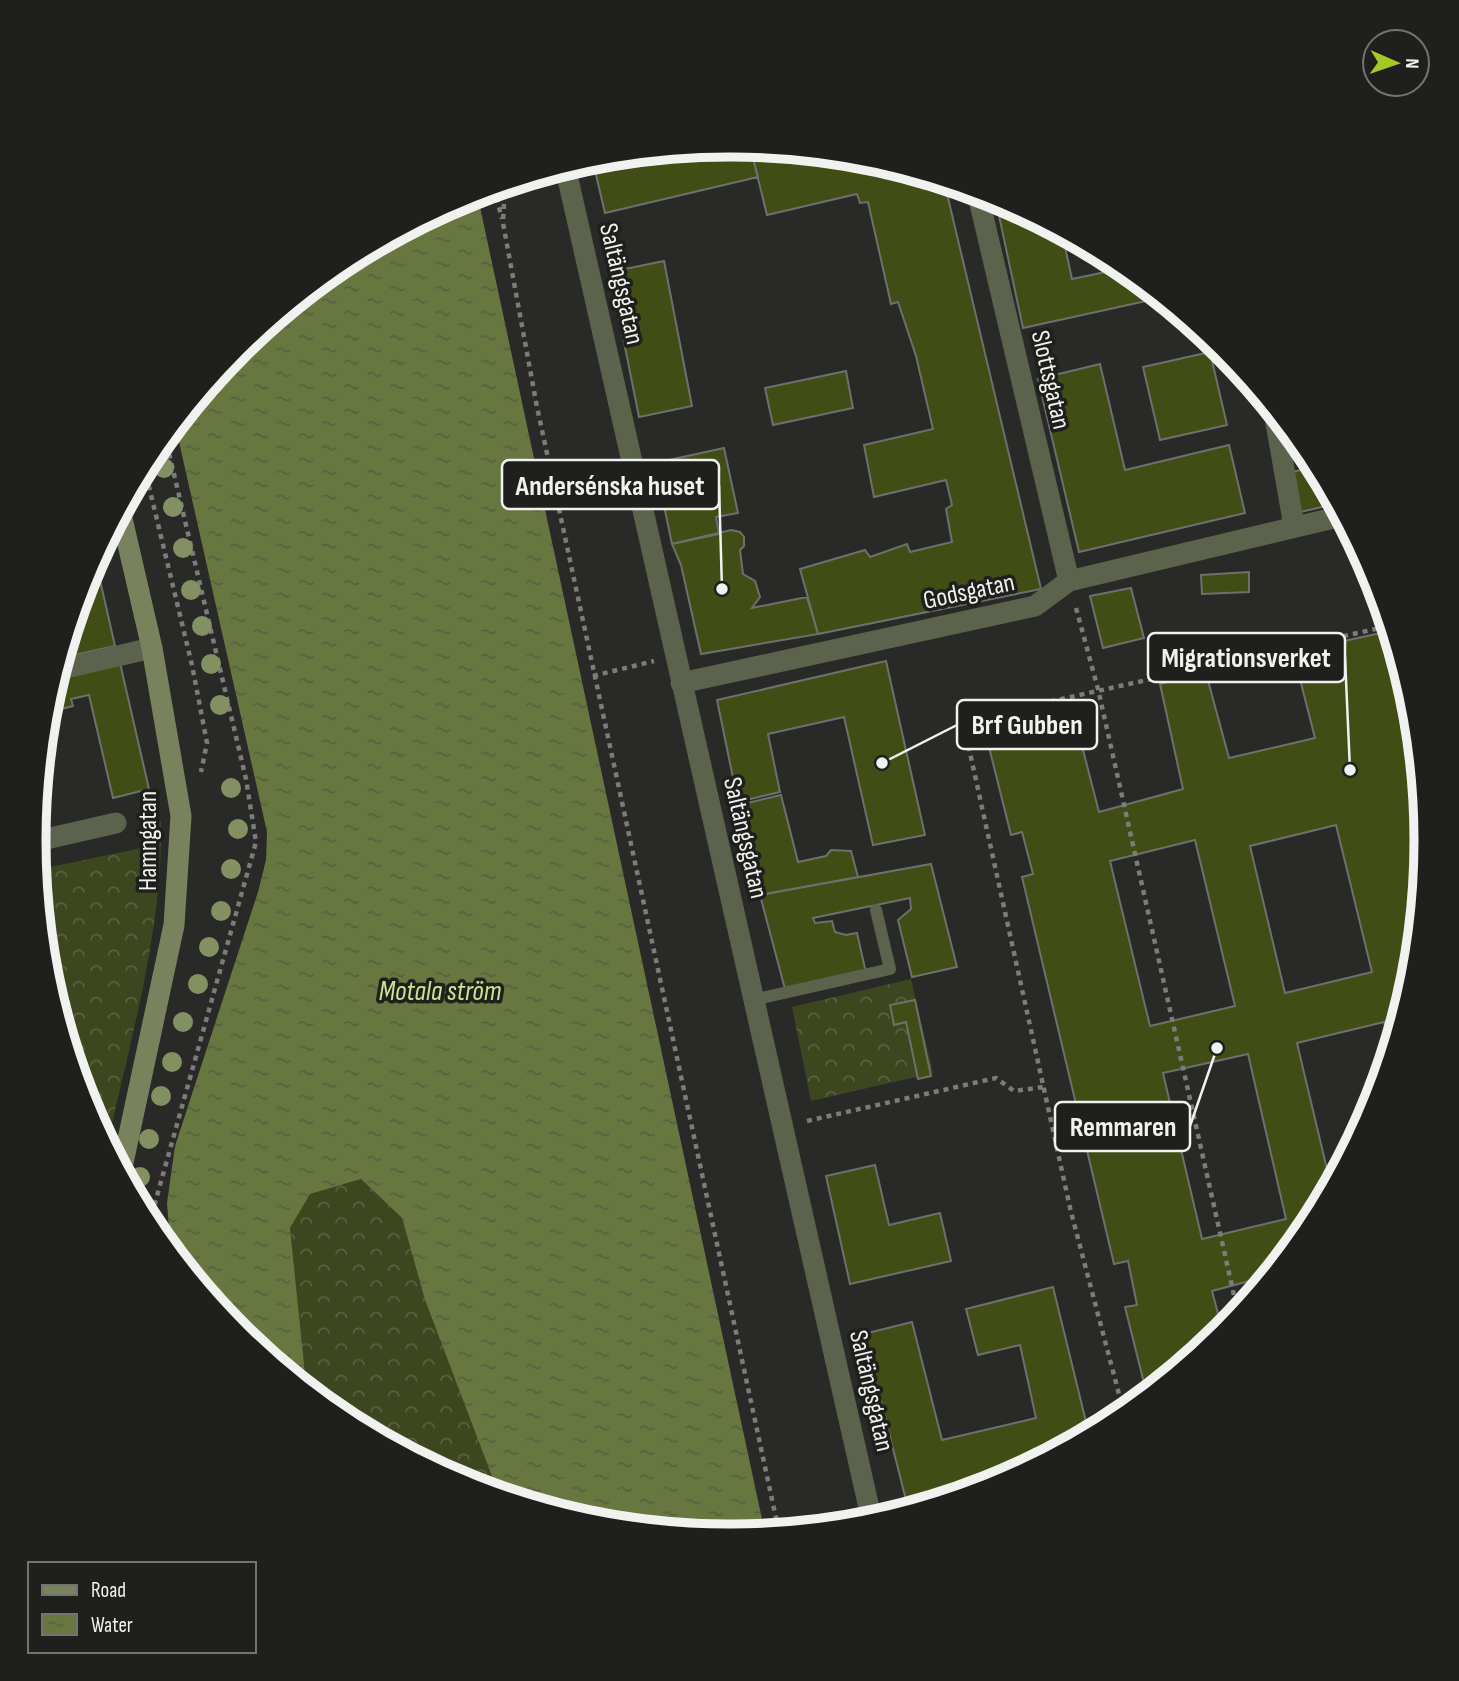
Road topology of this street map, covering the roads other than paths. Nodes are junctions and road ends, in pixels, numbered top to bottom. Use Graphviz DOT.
graph roads {
  1 [pos="568,176"];
  2 [pos="980,205"];
  3 [pos="1277,432"];
  4 [pos="1332,518"];
  5 [pos="123,524"];
  6 [pos="1294,526"];
  7 [pos="1069,580"];
  8 [pos="152,648"];
  9 [pos="68,667"];
  10 [pos="681,683"];
  11 [pos="116,823"];
  12 [pos="46,839"];
  13 [pos="876,910"];
  14 [pos="753,1000"];
  15 [pos="124,1158"];
  16 [pos="869,1510"];
  1 -- 10 [label="street, Saltängsgatan"];
  2 -- 7 [label="street, Slottsgatan"];
  3 -- 6 [label="street"];
  4 -- 6 [label="street, Godsgatan"];
  5 -- 8 [label="street, Hamngatan"];
  6 -- 7 [label="street, Godsgatan"];
  7 -- 10 [label="street, Godsgatan"];
  8 -- 9 [label="street"];
  8 -- 15 [label="street, Hamngatan"];
  10 -- 14 [label="street, Saltängsgatan"];
  11 -- 12 [label="street"];
  13 -- 14 [label="lane"];
  14 -- 16 [label="street, Saltängsgatan"];
}
